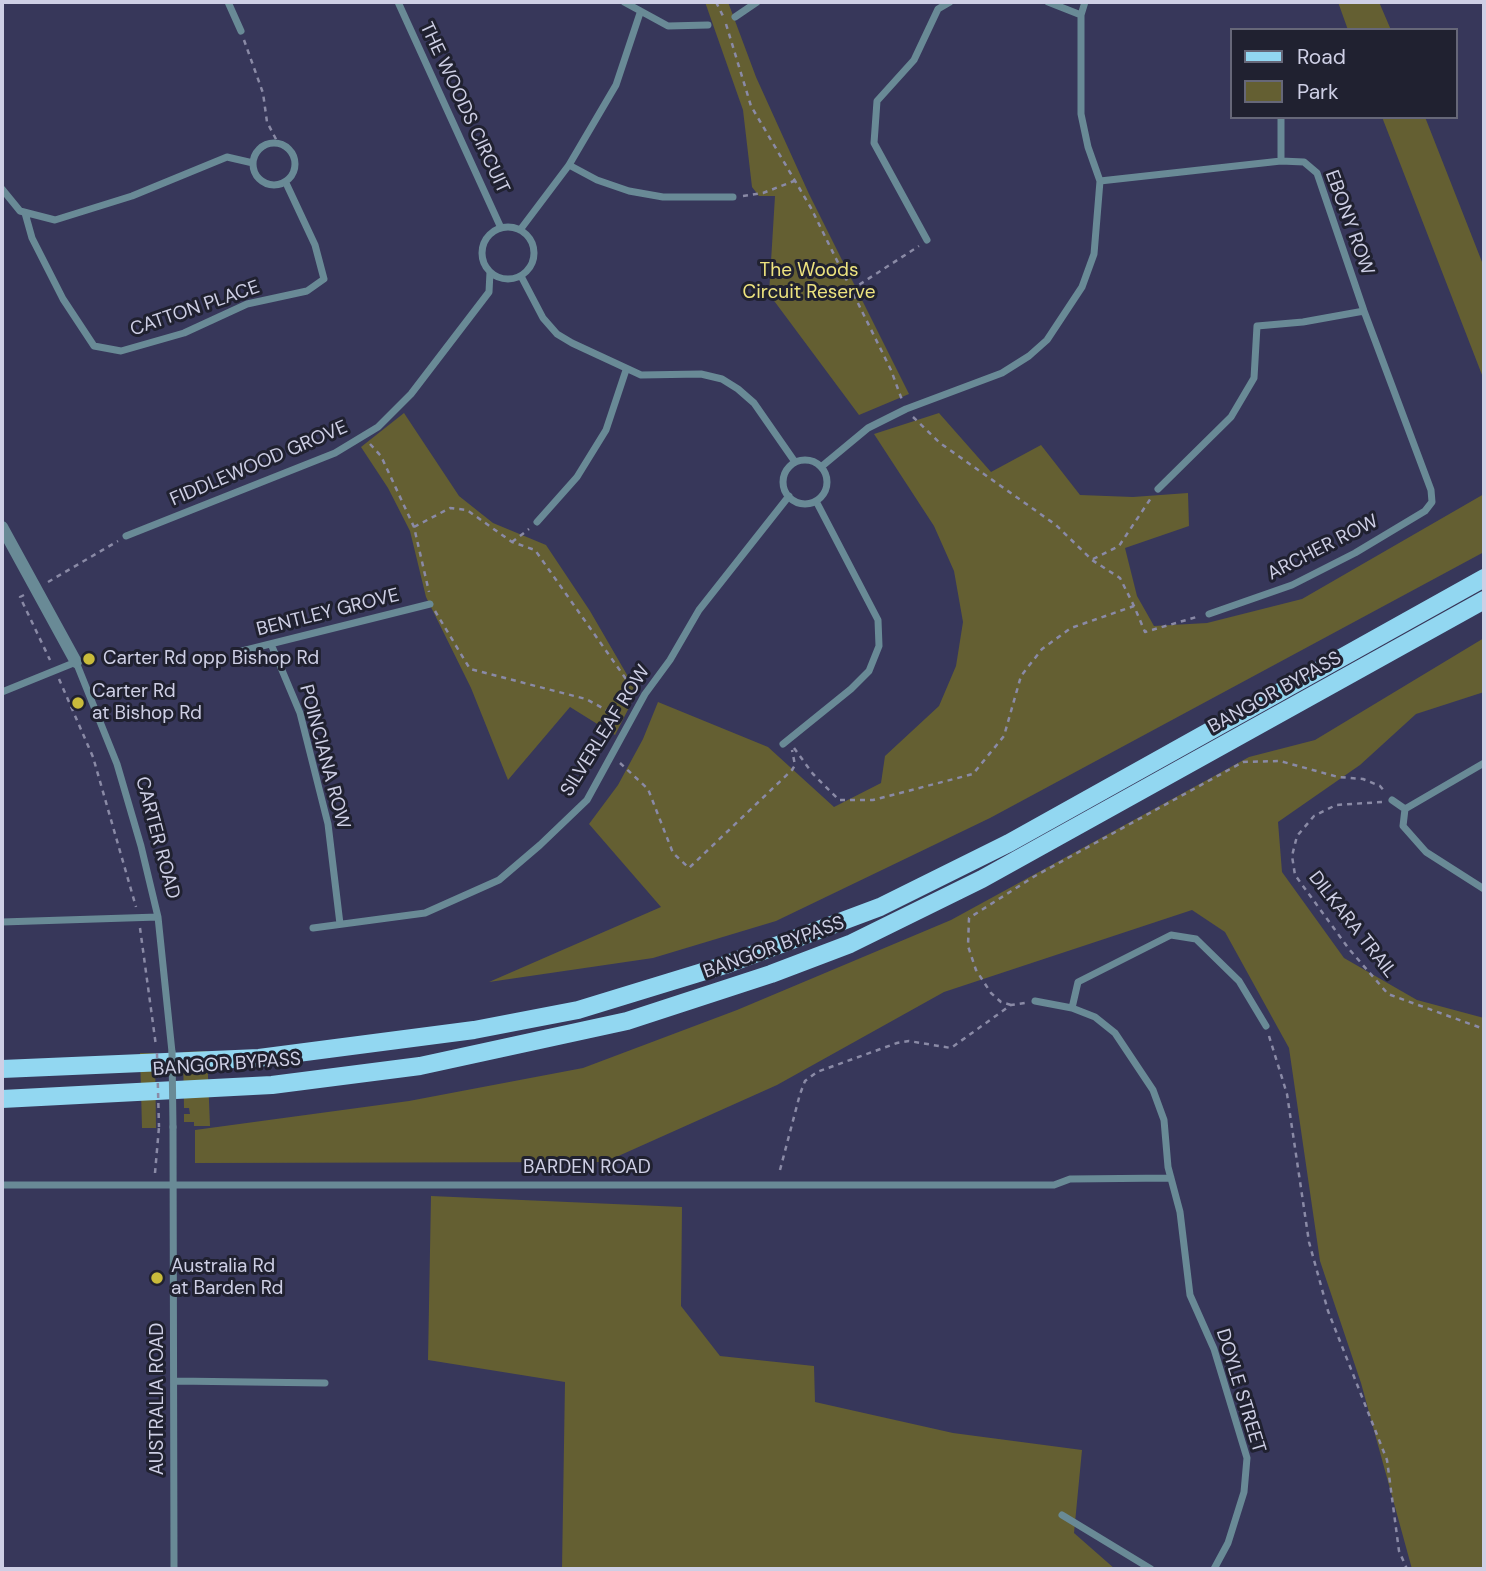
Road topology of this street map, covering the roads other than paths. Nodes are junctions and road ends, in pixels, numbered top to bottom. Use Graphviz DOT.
graph roads {
  1 [pos="228,2"];
  2 [pos="398,2"];
  3 [pos="624,2"];
  4 [pos="757,2"];
  5 [pos="950,2"];
  6 [pos="1048,2"];
  7 [pos="1085,2"];
  8 [pos="640,13"];
  9 [pos="1081,15"];
  10 [pos="734,17"];
  11 [pos="708,25"];
  12 [pos="241,31"];
  13 [pos="1281,119"];
  14 [pos="1281,161"];
  15 [pos="253,163"];
  16 [pos="569,165"];
  17 [pos="1100,181"];
  18 [pos="286,183"];
  19 [pos="2,189"];
  20 [pos="733,197"];
  21 [pos="25,213"];
  22 [pos="501,228"];
  23 [pos="520,230"];
  24 [pos="927,240"];
  25 [pos="490,272"];
  26 [pos="521,276"];
  27 [pos="1364,311"];
  28 [pos="626,370"];
  29 [pos="795,463"];
  30 [pos="821,467"];
  31 [pos="1158,489"];
  32 [pos="1431,490"];
  33 [pos="789,496"];
  34 [pos="816,501"];
  35 [pos="537,522"];
  36 [pos="2,527"];
  37 [pos="126,536"];
  38 [pos="1484,578"];
  39 [pos="1484,600"];
  40 [pos="430,604"];
  41 [pos="1209,614"];
  42 [pos="271,644"];
  43 [pos="234,653"];
  44 [pos="76,662"];
  45 [pos="2,692"];
  46 [pos="785,742"];
  47 [pos="1484,763"];
  48 [pos="1392,800"];
  49 [pos="1405,809"];
  50 [pos="1484,888"];
  51 [pos="158,917"];
  52 [pos="2,922"];
  53 [pos="340,924"];
  54 [pos="313,928"];
  55 [pos="1035,1001"];
  56 [pos="1072,1009"];
  57 [pos="1266,1027"];
  58 [pos="2,1069"];
  59 [pos="2,1099"];
  60 [pos="1171,1178"];
  61 [pos="2,1185"];
  62 [pos="173,1186"];
  63 [pos="175,1381"];
  64 [pos="325,1383"];
  65 [pos="1062,1515"];
  66 [pos="174,1569"];
  67 [pos="1151,1569"];
  68 [pos="1214,1569"];
  1 -- 12 [label="street"];
  2 -- 22 [label="street, THE WOODS CIRCUIT"];
  3 -- 8 [label="street"];
  4 -- 10 [label="street"];
  5 -- 24 [label="street"];
  6 -- 9 [label="street"];
  7 -- 9 [label="street"];
  8 -- 11 [label="street"];
  8 -- 16 [label="street"];
  9 -- 17 [label="street"];
  13 -- 14 [label="street"];
  14 -- 17 [label="street, EBONY ROW"];
  14 -- 27 [label="street, EBONY ROW"];
  15 -- 18 [label="street"];
  15 -- 18 [label="street"];
  15 -- 21 [label="street"];
  16 -- 20 [label="street"];
  16 -- 23 [label="street"];
  17 -- 30 [label="street"];
  18 -- 21 [label="street, CATTON PLACE"];
  19 -- 21 [label="street"];
  22 -- 23 [label="street"];
  22 -- 25 [label="street"];
  23 -- 26 [label="street"];
  25 -- 26 [label="street"];
  25 -- 37 [label="street, FIDDLEWOOD GROVE"];
  26 -- 28 [label="street"];
  27 -- 31 [label="street"];
  27 -- 32 [label="street, EBONY ROW"];
  28 -- 29 [label="street"];
  28 -- 35 [label="street"];
  29 -- 30 [label="street"];
  29 -- 33 [label="street"];
  30 -- 34 [label="street"];
  32 -- 41 [label="street, ARCHER ROW"];
  33 -- 34 [label="street"];
  33 -- 53 [label="street, SILVERLEAF ROW"];
  34 -- 46 [label="street"];
  36 -- 44 [label="street, CARTER ROAD"];
  38 -- 58 [label="main road, BANGOR BYPASS"];
  39 -- 59 [label="main road, BANGOR BYPASS"];
  40 -- 42 [label="street, BENTLEY GROVE"];
  42 -- 43 [label="street, BENTLEY GROVE"];
  42 -- 53 [label="street, POINCIANA ROW"];
  44 -- 45 [label="street"];
  44 -- 51 [label="street, CARTER ROAD"];
  47 -- 49 [label="street"];
  48 -- 49 [label="street"];
  49 -- 50 [label="street"];
  51 -- 52 [label="street"];
  51 -- 62 [label="street, CARTER ROAD, bridge"];
  53 -- 54 [label="street, SILVERLEAF ROW"];
  55 -- 56 [label="street, DOYLE STREET"];
  56 -- 57 [label="street"];
  56 -- 60 [label="street, DOYLE STREET"];
  60 -- 62 [label="street, BARDEN ROAD"];
  60 -- 68 [label="street, DOYLE STREET"];
  61 -- 62 [label="street, BARDEN ROAD"];
  62 -- 63 [label="street, AUSTRALIA ROAD"];
  63 -- 64 [label="street"];
  63 -- 66 [label="street, AUSTRALIA ROAD"];
  65 -- 67 [label="street"];
}
